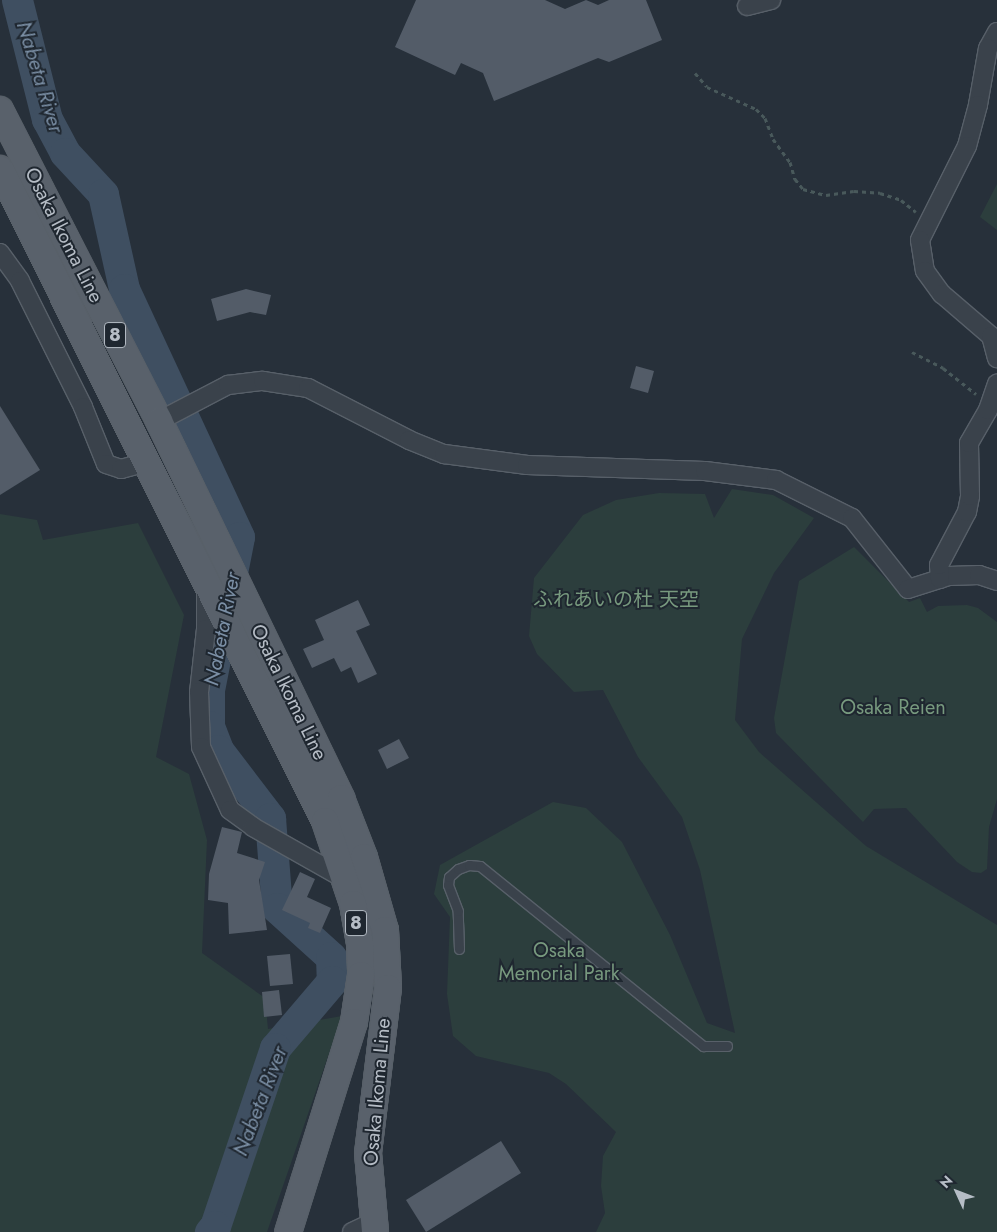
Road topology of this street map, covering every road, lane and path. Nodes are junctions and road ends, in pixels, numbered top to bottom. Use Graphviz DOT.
graph roads {
  1 [pos="771,0"];
  2 [pos="747,6"];
  3 [pos="997,32"];
  4 [pos="695,73"];
  5 [pos="0,110"];
  6 [pos="0,169"];
  7 [pos="928,223"];
  8 [pos="0,253"];
  9 [pos="912,352"];
  10 [pos="997,358"];
  11 [pos="997,384"];
  12 [pos="988,410"];
  13 [pos="165,417"];
  14 [pos="148,462"];
  15 [pos="940,578"];
  16 [pos="997,581"];
  17 [pos="210,592"];
  18 [pos="345,879"];
  19 [pos="459,950"];
  20 [pos="727,1046"];
  21 [pos="367,1229"];
  22 [pos="288,1232"];
  1 -- 2 [label="street"];
  3 -- 7 [label="street"];
  4 -- 7 [label="path"];
  5 -- 13 [label="main road, Osaka Ikoma Line / 8"];
  6 -- 14 [label="main road, Osaka Ikoma Line / 8"];
  7 -- 10 [label="street"];
  8 -- 14 [label="street"];
  9 -- 12 [label="path"];
  11 -- 12 [label="street"];
  12 -- 15 [label="street"];
  13 -- 15 [label="street"];
  13 -- 21 [label="main road, Osaka Ikoma Line / 8"];
  14 -- 17 [label="main road, Osaka Ikoma Line / 8"];
  15 -- 16 [label="street"];
  17 -- 18 [label="main road, Osaka Ikoma Line / 8"];
  17 -- 18 [label="street"];
  18 -- 22 [label="main road, Osaka Ikoma Line / 8"];
  19 -- 20 [label="lane"];
}
